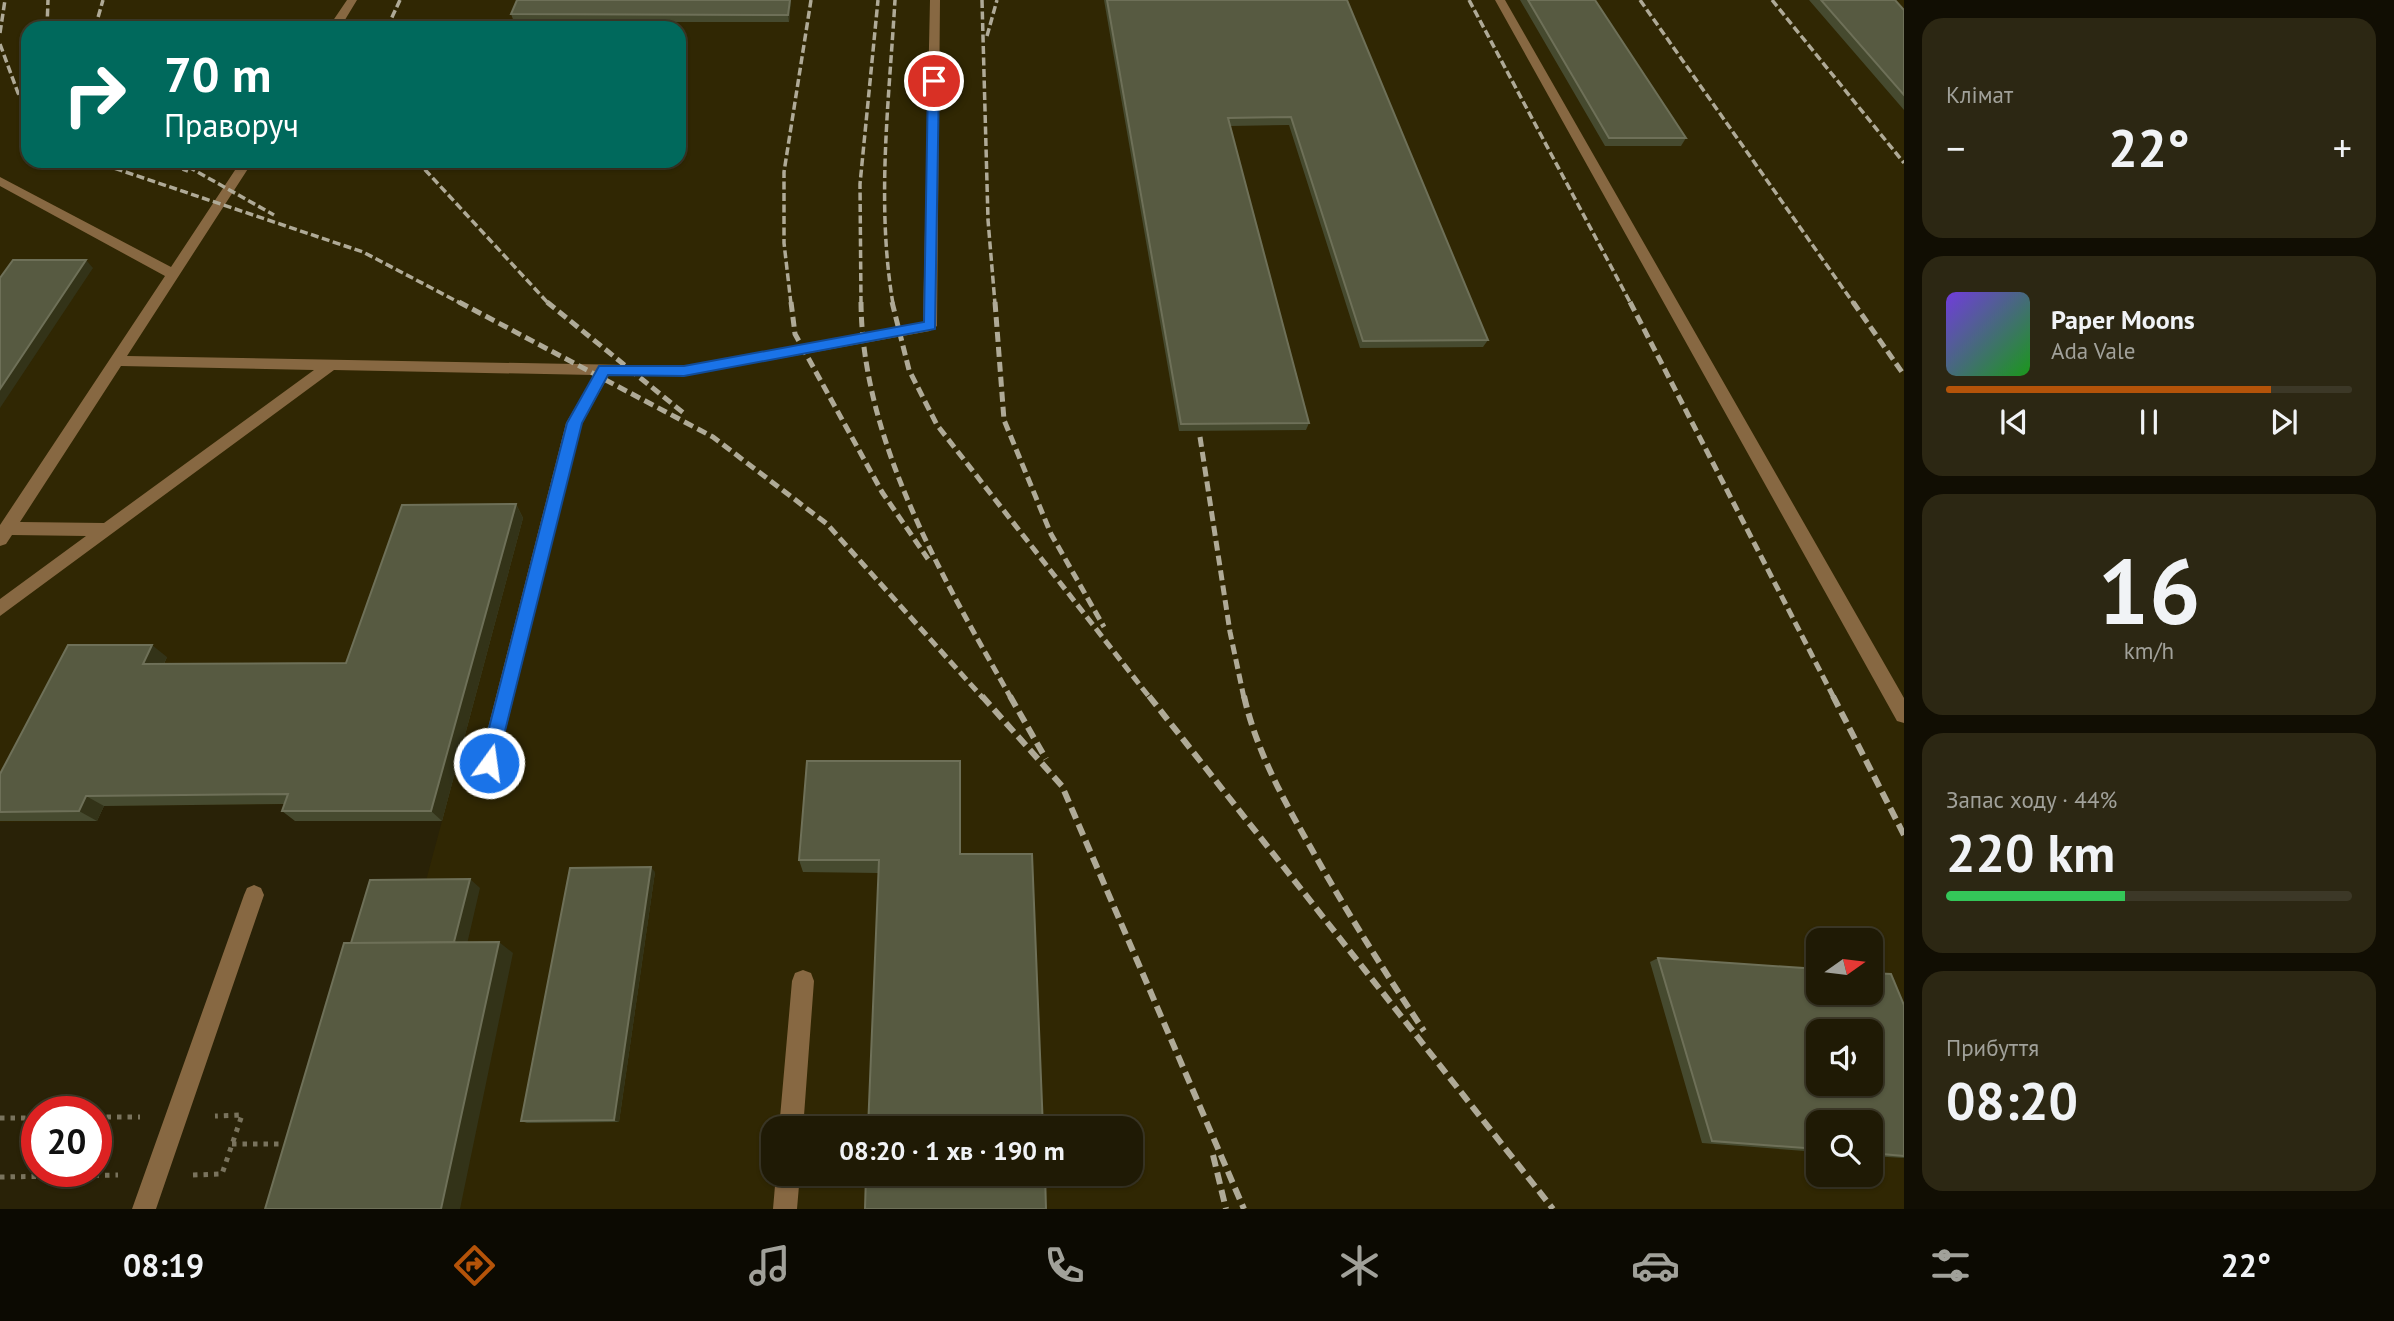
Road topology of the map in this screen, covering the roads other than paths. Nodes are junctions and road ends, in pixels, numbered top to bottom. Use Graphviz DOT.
graph roads {
  1 [pos="352,0"];
  2 [pos="935,0"];
  3 [pos="1500,0"];
  4 [pos="338,21"];
  5 [pos="242,168"];
  6 [pos="0,181"];
  7 [pos="173,274"];
  8 [pos="116,361"];
  9 [pos="331,365"];
  10 [pos="604,370"];
  11 [pos="106,530"];
  12 [pos="4,533"];
  13 [pos="0,609"];
  14 [pos="1904,715"];
  15 [pos="489,763"];
  16 [pos="254,895"];
  17 [pos="803,981"];
  18 [pos="792,1116"];
  19 [pos="787,1186"];
  20 [pos="144,1209"];
  21 [pos="785,1209"];
  1 -- 4 [label="lane"];
  2 -- 10 [label="lane"];
  3 -- 14 [label="lane"];
  5 -- 7 [label="lane"];
  6 -- 7 [label="lane"];
  7 -- 8 [label="lane"];
  8 -- 9 [label="lane"];
  8 -- 12 [label="lane"];
  9 -- 10 [label="lane"];
  9 -- 11 [label="lane"];
  10 -- 15 [label="lane"];
  11 -- 12 [label="lane"];
  11 -- 13 [label="lane"];
  16 -- 20 [label="lane"];
  17 -- 18 [label="lane"];
  19 -- 21 [label="lane"];
}
